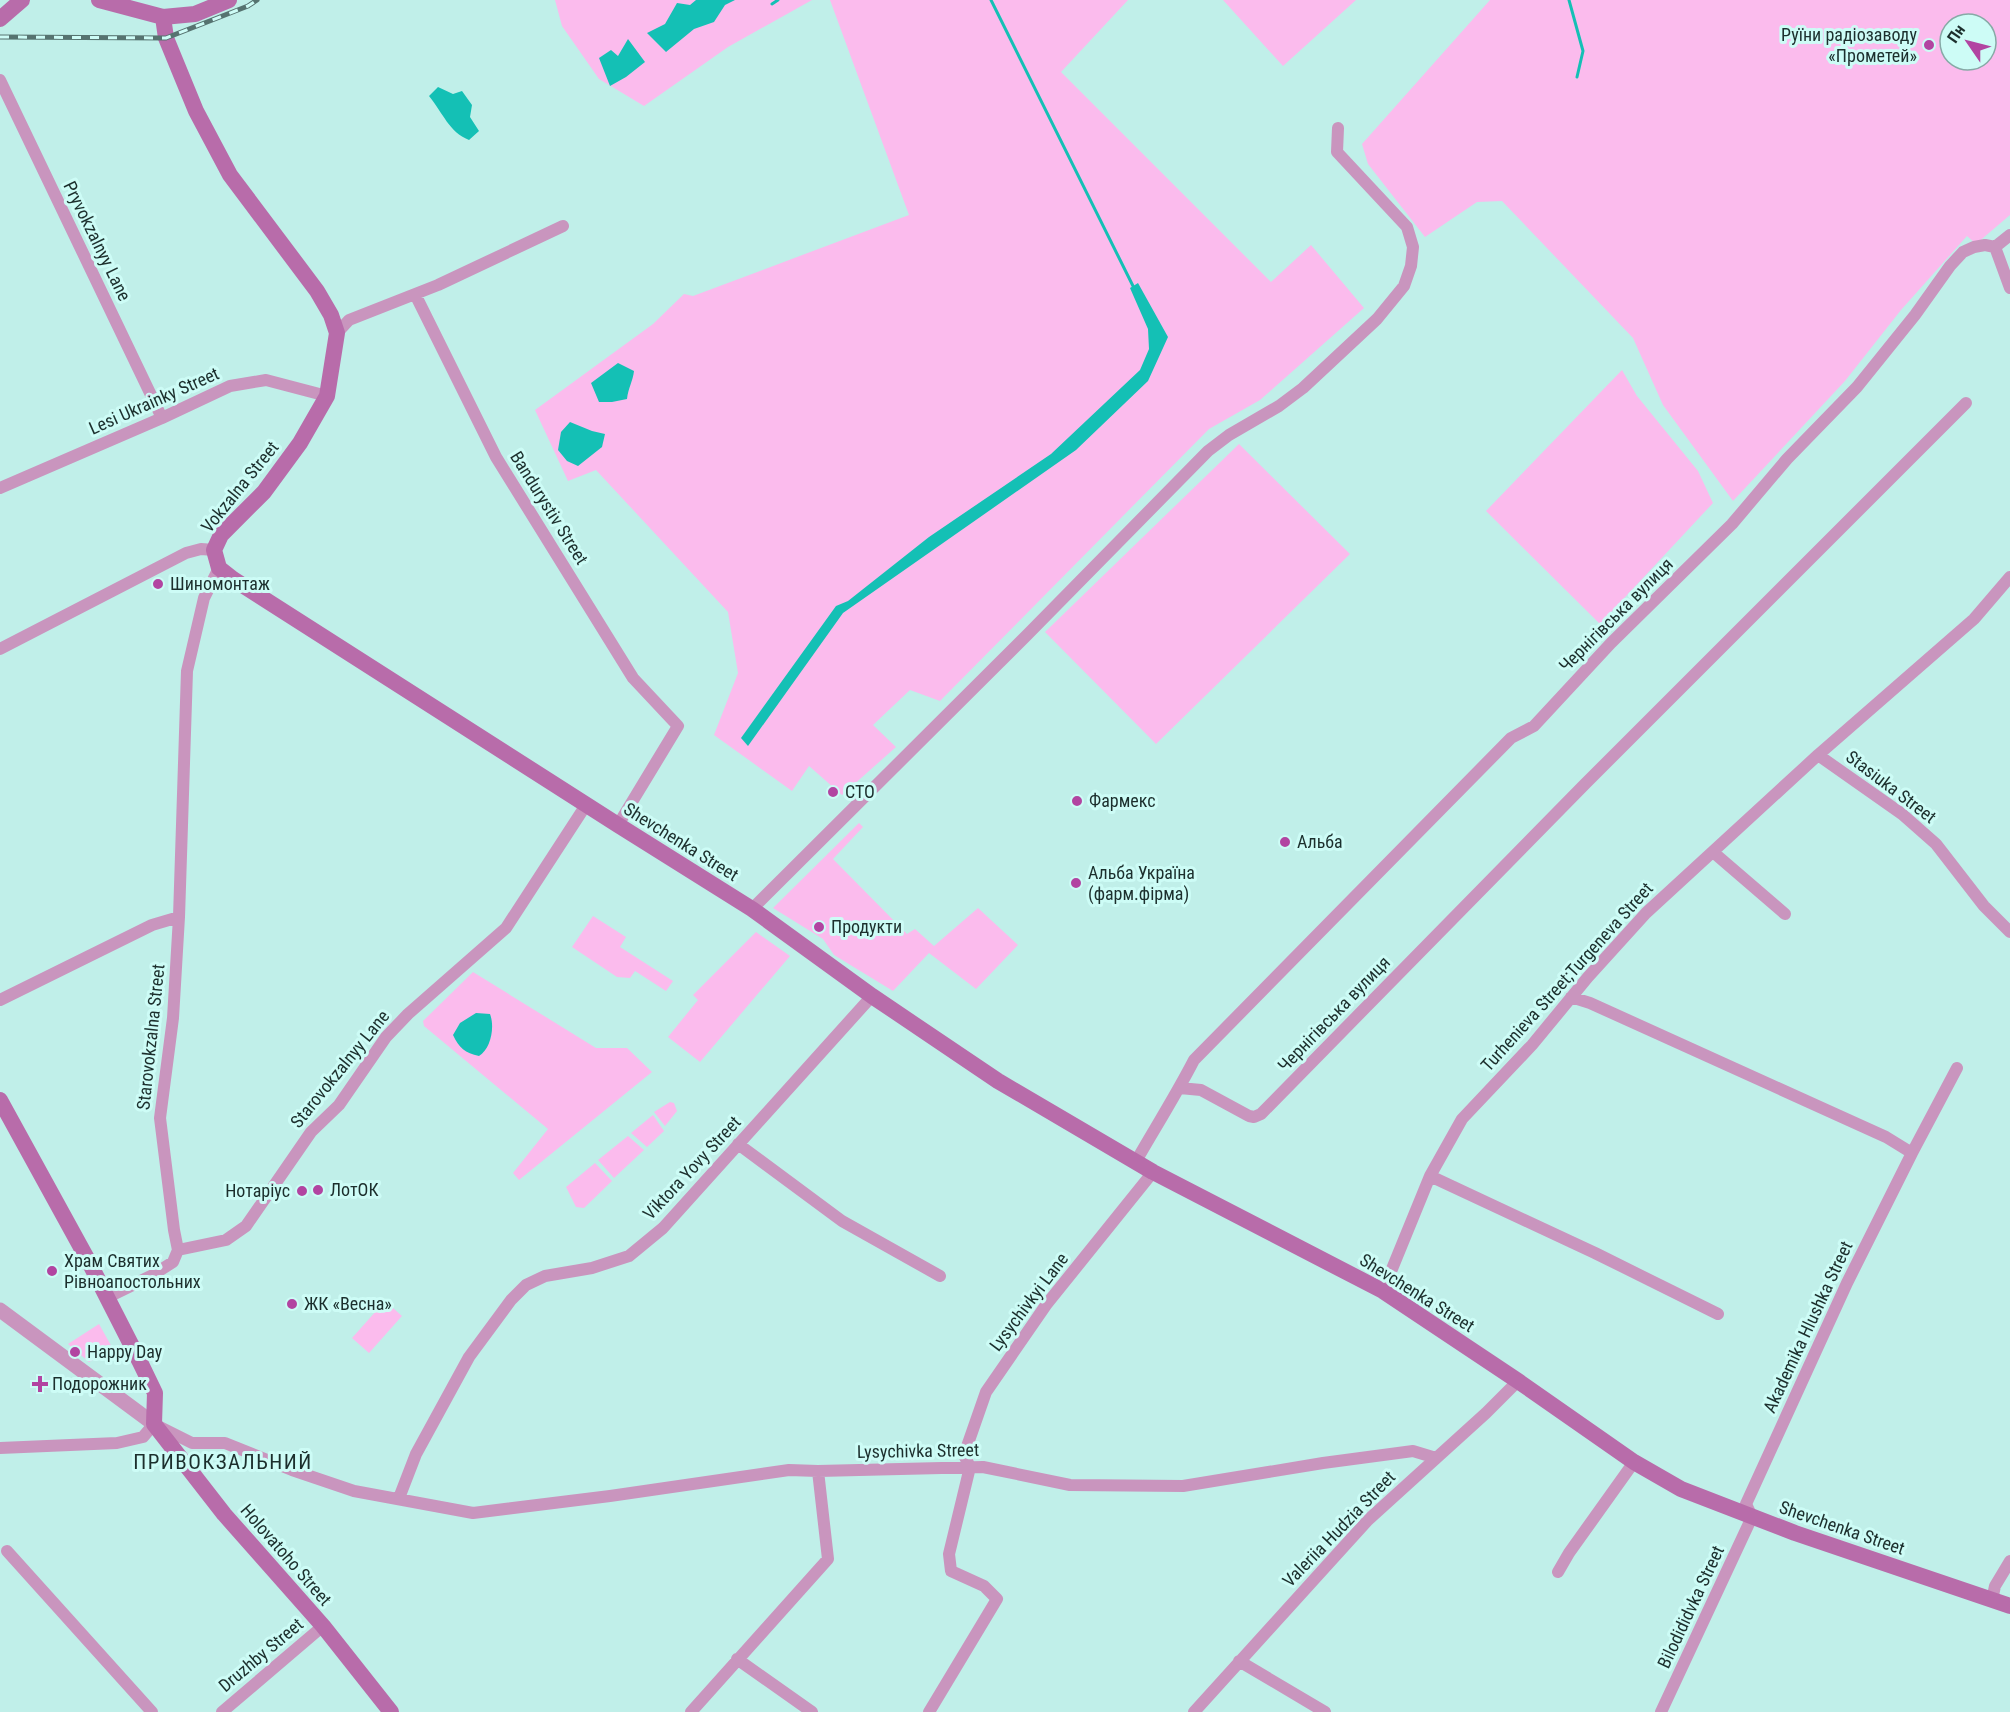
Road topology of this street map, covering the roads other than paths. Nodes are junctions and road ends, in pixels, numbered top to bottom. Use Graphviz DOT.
graph roads {
  1 [pos="22,0"];
  2 [pos="99,0"];
  3 [pos="229,0"];
  4 [pos="163,17"];
  5 [pos="0,19"];
  6 [pos="0,80"];
  7 [pos="1338,128"];
  8 [pos="563,226"];
  9 [pos="2010,235"];
  10 [pos="1995,247"];
  11 [pos="2010,288"];
  12 [pos="416,294"];
  13 [pos="337,333"];
  14 [pos="327,396"];
  15 [pos="1966,403"];
  16 [pos="162,418"];
  17 [pos="0,488"];
  18 [pos="214,550"];
  19 [pos="219,568"];
  20 [pos="2010,577"];
  21 [pos="0,649"];
  22 [pos="1818,755"];
  23 [pos="586,805"];
  24 [pos="618,825"];
  25 [pos="1713,852"];
  26 [pos="752,909"];
  27 [pos="1785,914"];
  28 [pos="179,917"];
  29 [pos="2010,932"];
  30 [pos="872,996"];
  31 [pos="1571,997"];
  32 [pos="0,1000"];
  33 [pos="1957,1068"];
  34 [pos="1180,1088"];
  35 [pos="0,1100"];
  36 [pos="738,1144"];
  37 [pos="1912,1153"];
  38 [pos="1136,1162"];
  39 [pos="1153,1172"];
  40 [pos="1430,1176"];
  41 [pos="178,1250"];
  42 [pos="940,1276"];
  43 [pos="1383,1291"];
  44 [pos="106,1298"];
  45 [pos="0,1310"];
  46 [pos="1718,1314"];
  47 [pos="1518,1381"];
  48 [pos="154,1424"];
  49 [pos="0,1448"];
  50 [pos="1436,1458"];
  51 [pos="1634,1462"];
  52 [pos="970,1467"];
  53 [pos="818,1472"];
  54 [pos="399,1498"];
  55 [pos="1752,1517"];
  56 [pos="7,1551"];
  57 [pos="2010,1561"];
  58 [pos="1558,1572"];
  59 [pos="1992,1600"];
  60 [pos="2010,1606"];
  61 [pos="323,1626"];
  62 [pos="737,1659"];
  63 [pos="1239,1661"];
  64 [pos="152,1712"];
  65 [pos="222,1712"];
  66 [pos="391,1712"];
  67 [pos="691,1712"];
  68 [pos="812,1712"];
  69 [pos="929,1712"];
  70 [pos="1194,1712"];
  71 [pos="1325,1712"];
  72 [pos="1661,1712"];
  1 -- 5 [label="main road"];
  2 -- 4 [label="main road"];
  3 -- 4 [label="main road"];
  4 -- 13 [label="main road"];
  6 -- 16 [label="street, Pryvokzalnyy Lane"];
  7 -- 26 [label="street"];
  8 -- 12 [label="street"];
  9 -- 10 [label="street"];
  10 -- 11 [label="street"];
  10 -- 34 [label="street, Чернігівська вулиця"];
  12 -- 13 [label="street"];
  12 -- 24 [label="street, Bandurystiv Street"];
  13 -- 14 [label="main road, Vokzalna Street"];
  14 -- 16 [label="street, Lesi Ukrainky Street"];
  14 -- 18 [label="main road, Vokzalna Street"];
  15 -- 34 [label="street, Чернігівська вулиця"];
  16 -- 17 [label="street, Lesi Ukrainky Street"];
  18 -- 19 [label="main road"];
  18 -- 21 [label="street, Vokzalna Street"];
  19 -- 23 [label="main road, Shevchenka Street"];
  19 -- 28 [label="street, Starovokzalna Street"];
  20 -- 22 [label="street, Turhenieva Street;Turgeneva Street"];
  22 -- 25 [label="street, Turhenieva Street;Turgeneva Street"];
  22 -- 29 [label="street, Stasiuka Street"];
  23 -- 24 [label="main road, Shevchenka Street"];
  23 -- 41 [label="street, Starovokzalnyy Lane"];
  24 -- 26 [label="main road, Shevchenka Street"];
  25 -- 27 [label="street"];
  25 -- 31 [label="street, Turhenieva Street;Turgeneva Street"];
  26 -- 30 [label="main road, Shevchenka Street"];
  28 -- 32 [label="street"];
  28 -- 41 [label="street, Starovokzalna Street"];
  30 -- 36 [label="street, Viktora Yovy Street"];
  30 -- 38 [label="main road, Shevchenka Street"];
  31 -- 37 [label="street"];
  31 -- 40 [label="street, Turhenieva Street;Turgeneva Street"];
  33 -- 37 [label="street, Akademika Hlushka Street"];
  34 -- 38 [label="street"];
  35 -- 44 [label="main road"];
  36 -- 42 [label="street"];
  36 -- 54 [label="street, Viktora Yovy Street"];
  37 -- 55 [label="street, Akademika Hlushka Street"];
  38 -- 39 [label="main road, Shevchenka Street"];
  39 -- 43 [label="main road, Shevchenka Street"];
  39 -- 52 [label="street, Lysychivkyi Lane"];
  40 -- 43 [label="street, Turhenieva Street;Turgeneva Street"];
  40 -- 46 [label="street"];
  41 -- 44 [label="street"];
  43 -- 47 [label="main road, Shevchenka Street"];
  44 -- 48 [label="main road"];
  45 -- 48 [label="street, Holovatoho Street"];
  47 -- 50 [label="street, Valeriia Hudzia Street"];
  47 -- 51 [label="main road, Shevchenka Street"];
  48 -- 49 [label="street"];
  48 -- 54 [label="street, Lysychivka Street"];
  48 -- 61 [label="main road, Holovatoho Street"];
  50 -- 52 [label="street, Lysychivka Street"];
  50 -- 63 [label="street, Valeriia Hudzia Street"];
  51 -- 55 [label="main road, Shevchenka Street"];
  51 -- 58 [label="street"];
  52 -- 53 [label="street, Lysychivka Street"];
  52 -- 69 [label="street, Lysychivkyi Lane"];
  53 -- 54 [label="street, Lysychivka Street"];
  53 -- 62 [label="street"];
  55 -- 59 [label="main road, Shevchenka Street"];
  55 -- 72 [label="street, Bilodididvka Street"];
  56 -- 64 [label="street"];
  57 -- 59 [label="street"];
  59 -- 60 [label="main road, Shevchenka Street"];
  61 -- 65 [label="street, Druzhby Street"];
  61 -- 66 [label="main road, Holovatoho Street"];
  62 -- 67 [label="street"];
  62 -- 68 [label="street"];
  63 -- 70 [label="street, Valeriia Hudzia Street"];
  63 -- 71 [label="street"];
}
